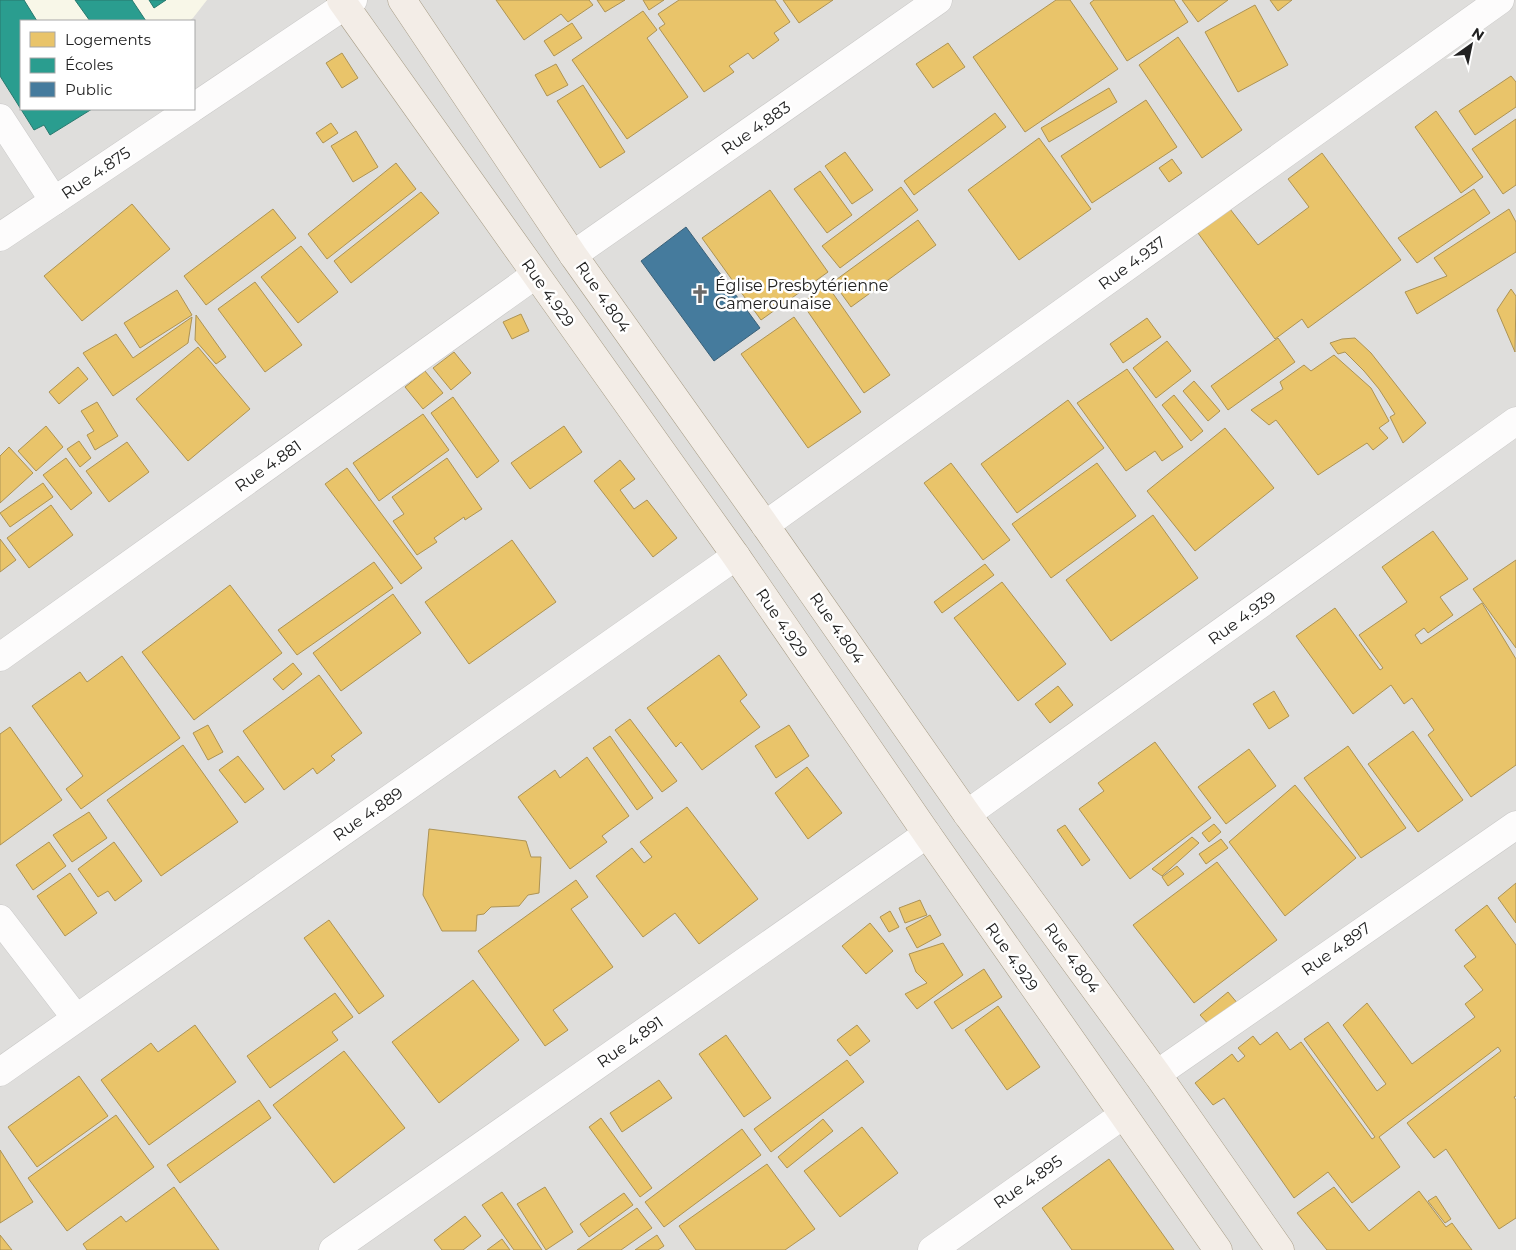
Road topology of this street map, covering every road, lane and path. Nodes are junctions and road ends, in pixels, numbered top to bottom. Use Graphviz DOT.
graph roads {
  1 [pos="402,0"];
  2 [pos="938,0"];
  3 [pos="1500,0"];
  4 [pos="346,2"];
  5 [pos="195,106"];
  6 [pos="189,110"];
  7 [pos="0,118"];
  8 [pos="54,201"];
  9 [pos="0,237"];
  10 [pos="573,255"];
  11 [pos="535,275"];
  12 [pos="1516,422"];
  13 [pos="765,525"];
  14 [pos="736,556"];
  15 [pos="0,657"];
  16 [pos="967,814"];
  17 [pos="1516,824"];
  18 [pos="927,834"];
  19 [pos="0,919"];
  20 [pos="76,1018"];
  21 [pos="0,1072"];
  22 [pos="1157,1074"];
  23 [pos="1123,1115"];
  24 [pos="333,1250"];
  25 [pos="932,1250"];
  26 [pos="1218,1250"];
  27 [pos="1280,1250"];
  1 -- 10 [label="main road, Rue 4.804"];
  2 -- 10 [label="street, Rue 4.883"];
  3 -- 13 [label="street, Rue 4.937"];
  4 -- 5 [label="street, Rue 4.875"];
  4 -- 11 [label="main road, Rue 4.929"];
  6 -- 8 [label="street, Rue 4.875"];
  7 -- 8 [label="street"];
  8 -- 9 [label="street, Rue 4.875"];
  10 -- 13 [label="main road, Rue 4.804"];
  11 -- 14 [label="main road, Rue 4.929"];
  11 -- 15 [label="street, Rue 4.881"];
  12 -- 16 [label="street, Rue 4.939"];
  13 -- 16 [label="main road, Rue 4.804"];
  14 -- 18 [label="main road, Rue 4.929"];
  14 -- 20 [label="street, Rue 4.889"];
  16 -- 22 [label="main road, Rue 4.804"];
  17 -- 22 [label="street, Rue 4.897"];
  18 -- 23 [label="main road, Rue 4.929"];
  18 -- 24 [label="street, Rue 4.891"];
  19 -- 20 [label="street"];
  20 -- 21 [label="street, Rue 4.889"];
  22 -- 27 [label="main road, Rue 4.804"];
  23 -- 25 [label="street, Rue 4.895"];
  23 -- 26 [label="main road, Rue 4.929"];
}
